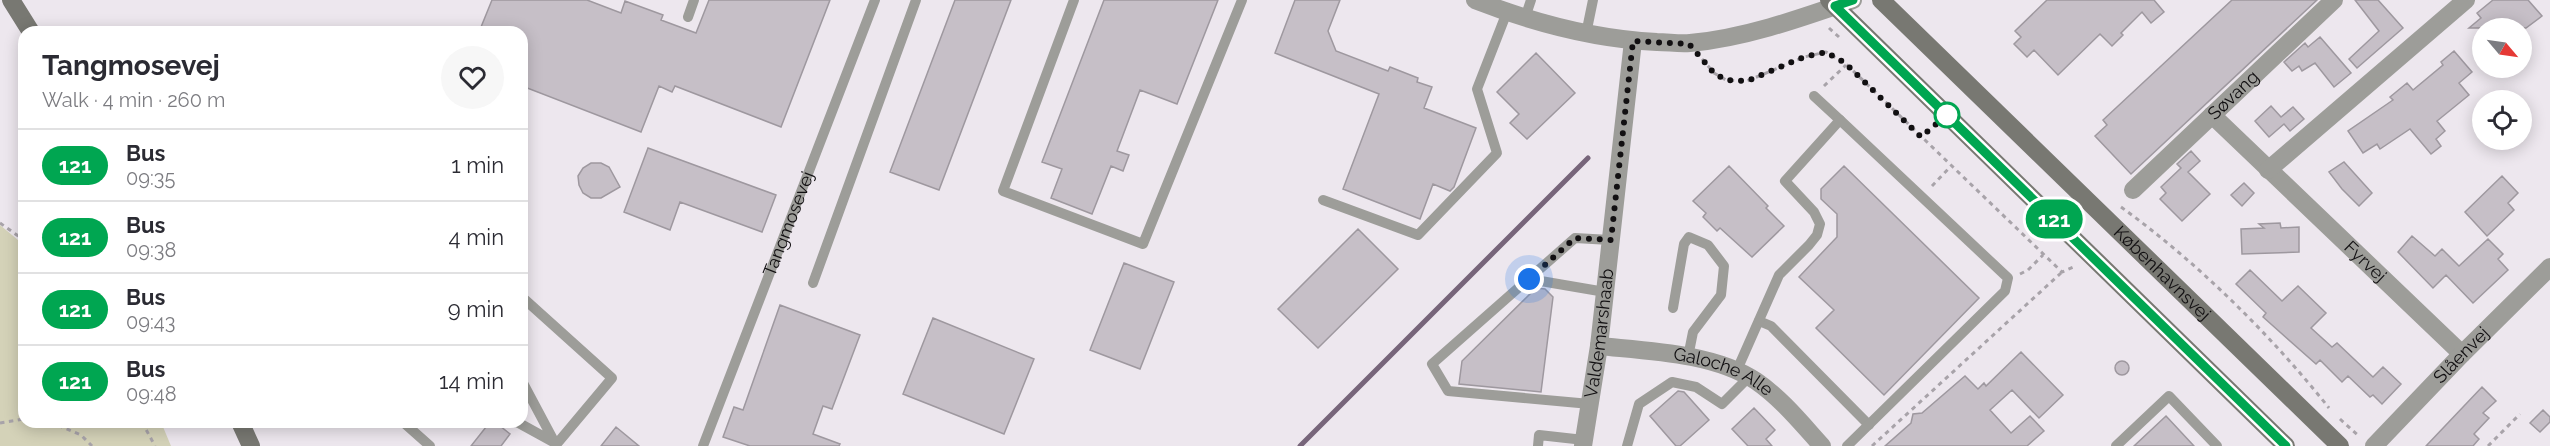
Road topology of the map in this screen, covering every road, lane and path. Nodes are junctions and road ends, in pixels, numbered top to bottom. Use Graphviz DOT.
graph roads {
  1 [pos="11,0"];
  2 [pos="694,0"];
  3 [pos="875,0"];
  4 [pos="916,0"];
  5 [pos="1074,0"];
  6 [pos="1242,0"];
  7 [pos="1475,0"];
  8 [pos="1532,0"];
  9 [pos="1593,0"];
  10 [pos="1853,0"];
  11 [pos="1881,0"];
  12 [pos="2334,0"];
  13 [pos="2466,0"];
  14 [pos="1832,3"];
  15 [pos="1507,12"];
  16 [pos="688,17"];
  17 [pos="1525,18"];
  18 [pos="27,26"];
  19 [pos="1586,34"];
  20 [pos="1633,41"];
  21 [pos="1689,44"];
  22 [pos="1846,65"];
  23 [pos="1814,96"];
  24 [pos="2212,115"];
  25 [pos="1840,120"];
  26 [pos="1951,166"];
  27 [pos="2268,170"];
  28 [pos="2133,190"];
  29 [pos="1923,196"];
  30 [pos="1323,200"];
  31 [pos="2106,219"];
  32 [pos="0,223"];
  33 [pos="18,236"];
  34 [pos="1611,240"];
  35 [pos="2043,255"];
  36 [pos="2076,266"];
  37 [pos="2550,267"];
  38 [pos="2062,272"];
  39 [pos="1529,279"];
  40 [pos="2008,280"];
  41 [pos="813,283"];
  42 [pos="1605,292"];
  43 [pos="528,302"];
  44 [pos="1673,308"];
  45 [pos="1759,321"];
  46 [pos="1599,346"];
  47 [pos="2462,354"];
  48 [pos="1688,357"];
  49 [pos="1743,374"];
  50 [pos="528,393"];
  51 [pos="1590,404"];
  52 [pos="2329,409"];
  53 [pos="2520,414"];
  54 [pos="2337,416"];
  55 [pos="18,420"];
  56 [pos="0,423"];
  57 [pos="1869,425"];
  58 [pos="64,428"];
  59 [pos="145,428"];
  60 [pos="243,428"];
  61 [pos="410,428"];
  62 [pos="527,428"];
  63 [pos="2368,442"];
  64 [pos="1584,443"];
  65 [pos="555,445"];
  66 [pos="92,446"];
  67 [pos="155,446"];
  68 [pos="251,446"];
  69 [pos="430,446"];
  70 [pos="703,446"];
  71 [pos="1538,446"];
  72 [pos="1627,446"];
  73 [pos="1822,446"];
  74 [pos="1847,446"];
  75 [pos="1872,446"];
  76 [pos="2116,446"];
  77 [pos="2217,446"];
  78 [pos="2286,446"];
  79 [pos="2340,446"];
  80 [pos="2488,446"];
  1 -- 18 [label="main road"];
  2 -- 16 [label="lane"];
  3 -- 70 [label="lane, Tangmosevej"];
  4 -- 41 [label="lane"];
  5 -- 6 [label="lane"];
  7 -- 15 [label="street"];
  8 -- 17 [label="lane"];
  9 -- 19 [label="lane"];
  10 -- 14 [label="street"];
  11 -- 31 [label="main road, Københavnsvej"];
  12 -- 24 [label="street, Søvang"];
  13 -- 27 [label="street"];
  14 -- 21 [label="street"];
  14 -- 78 [label="main road, Københavnsvej"];
  15 -- 17 [label="street"];
  15 -- 30 [label="lane"];
  17 -- 19 [label="street"];
  19 -- 20 [label="street"];
  20 -- 21 [label="street"];
  20 -- 34 [label="street, Valdemarshaab"];
  21 -- 22 [label="path"];
  22 -- 23 [label="path"];
  22 -- 26 [label="path"];
  23 -- 25 [label="lane"];
  24 -- 27 [label="street, Fyrvej"];
  24 -- 28 [label="street, Søvang"];
  25 -- 29 [label="lane"];
  25 -- 45 [label="lane"];
  26 -- 29 [label="path"];
  26 -- 35 [label="path"];
  27 -- 47 [label="street, Fyrvej"];
  29 -- 40 [label="lane"];
  31 -- 52 [label="path"];
  31 -- 79 [label="main road, Københavnsvej"];
  32 -- 33 [label="path"];
  34 -- 39 [label="lane"];
  34 -- 42 [label="street, Valdemarshaab"];
  35 -- 38 [label="path"];
  35 -- 40 [label="path"];
  36 -- 38 [label="path"];
  37 -- 47 [label="street, Slåenvej"];
  38 -- 75 [label="path"];
  39 -- 42 [label="lane"];
  39 -- 51 [label="lane"];
  40 -- 57 [label="lane"];
  42 -- 46 [label="street, Valdemarshaab"];
  43 -- 65 [label="lane"];
  44 -- 48 [label="lane"];
  45 -- 49 [label="lane"];
  45 -- 57 [label="lane"];
  46 -- 48 [label="street, Galoche Alle"];
  46 -- 51 [label="street, Valdemarshaab"];
  47 -- 63 [label="street, Slåenvej"];
  48 -- 49 [label="street, Galoche Alle"];
  49 -- 72 [label="lane"];
  49 -- 73 [label="street, Galoche Alle"];
  50 -- 65 [label="lane"];
  51 -- 64 [label="street, Valdemarshaab"];
  53 -- 80 [label="path"];
  54 -- 63 [label="path"];
  55 -- 56 [label="path"];
  57 -- 74 [label="lane"];
  58 -- 66 [label="path"];
  59 -- 67 [label="path"];
  60 -- 68 [label="main road"];
  61 -- 69 [label="lane"];
  62 -- 65 [label="lane"];
  64 -- 71 [label="lane"];
  76 -- 77 [label="lane"];
}
